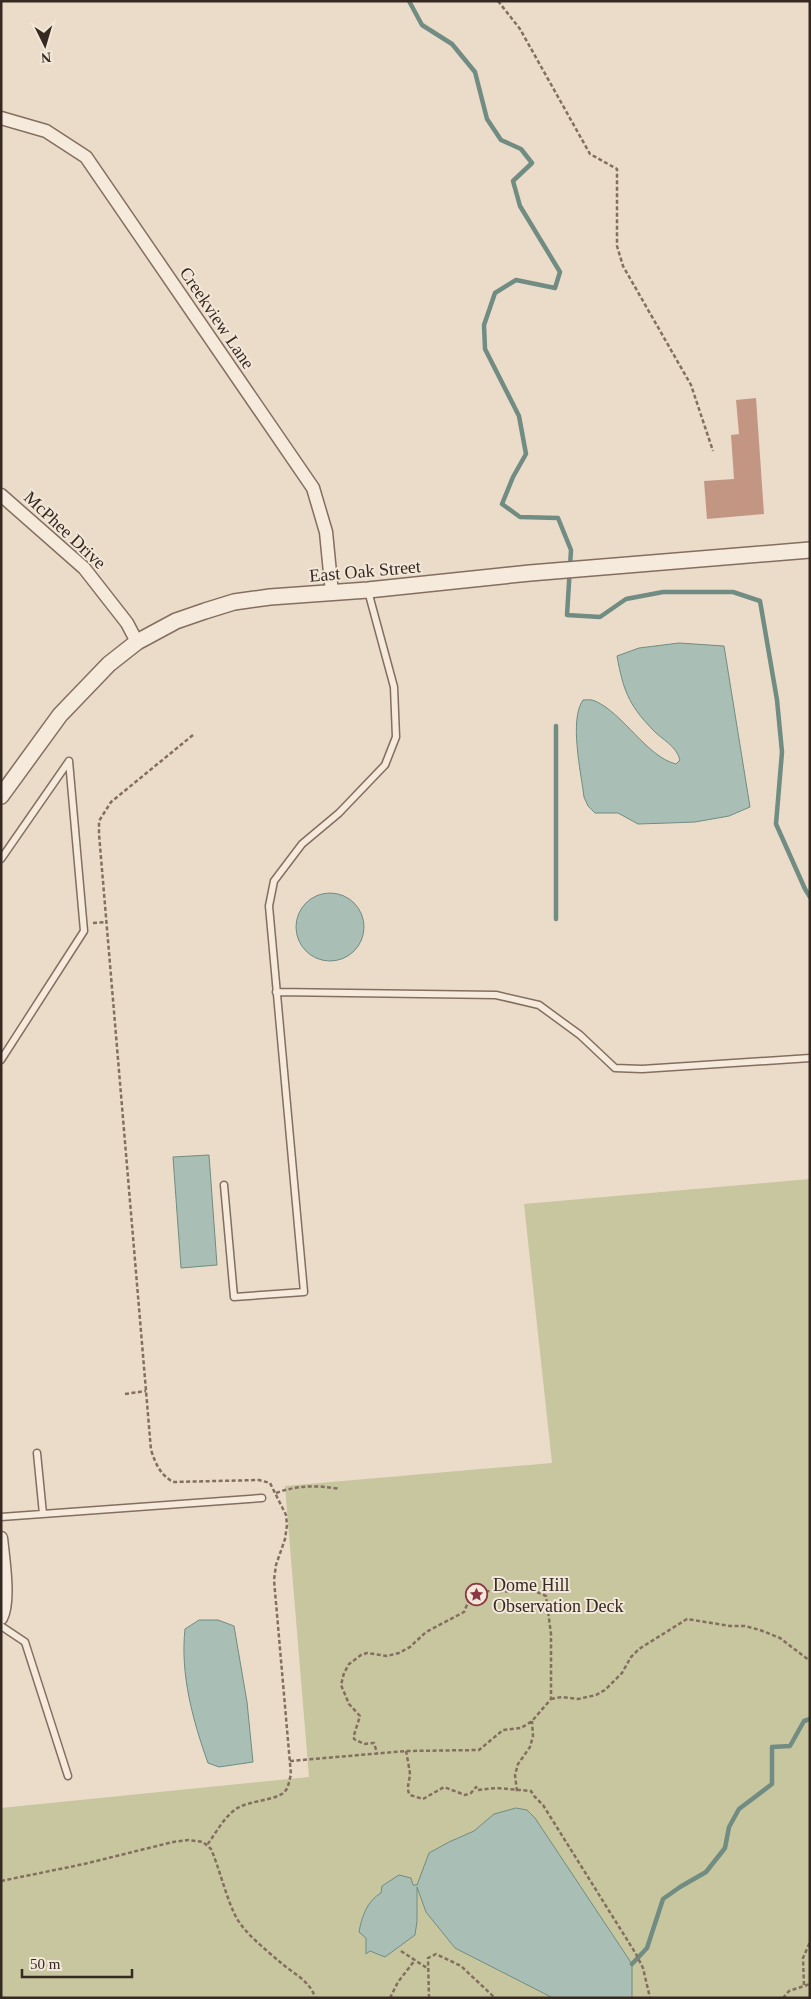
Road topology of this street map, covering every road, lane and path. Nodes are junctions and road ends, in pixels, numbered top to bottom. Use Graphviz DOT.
graph roads {
  1 [pos="498,1"];
  2 [pos="1,118"];
  3 [pos="713,452"];
  4 [pos="1,495"];
  5 [pos="810,550"];
  6 [pos="368,590"];
  7 [pos="332,593"];
  8 [pos="137,642"];
  9 [pos="193,735"];
  10 [pos="2,793"];
  11 [pos="1,859"];
  12 [pos="276,992"];
  13 [pos="810,1058"];
  14 [pos="1,1060"];
  15 [pos="224,1185"];
  16 [pos="146,1391"];
  17 [pos="125,1394"];
  18 [pos="37,1453"];
  19 [pos="340,1489"];
  20 [pos="276,1493"];
  21 [pos="262,1498"];
  22 [pos="43,1514"];
  23 [pos="1,1517"];
  24 [pos="1,1538"];
  25 [pos="1,1618"];
  26 [pos="1,1626"];
  27 [pos="810,1662"];
  28 [pos="551,1700"];
  29 [pos="532,1721"];
  30 [pos="406,1751"];
  31 [pos="377,1753"];
  32 [pos="289,1761"];
  33 [pos="68,1776"];
  34 [pos="517,1790"];
  35 [pos="207,1845"];
  36 [pos="1,1881"];
  37 [pos="810,1942"];
  38 [pos="401,1951"];
  39 [pos="415,1960"];
  40 [pos="427,1968"];
  41 [pos="810,1984"];
  42 [pos="804,1985"];
  43 [pos="315,1998"];
  44 [pos="390,1998"];
  45 [pos="429,1998"];
  46 [pos="495,1998"];
  47 [pos="650,1998"];
  48 [pos="783,1998"];
  1 -- 3 [label="path"];
  2 -- 7 [label="street, Creekview Lane"];
  4 -- 8 [label="street, McPhee Drive"];
  5 -- 6 [label="street, East Oak Street"];
  6 -- 7 [label="street, East Oak Street"];
  6 -- 12 [label="lane"];
  7 -- 8 [label="street, East Oak Street"];
  8 -- 10 [label="street, East Oak Street"];
  9 -- 16 [label="path"];
  11 -- 14 [label="lane"];
  12 -- 13 [label="lane"];
  12 -- 15 [label="lane"];
  16 -- 17 [label="path"];
  16 -- 20 [label="path"];
  18 -- 22 [label="lane"];
  19 -- 20 [label="path"];
  20 -- 32 [label="path"];
  21 -- 22 [label="lane"];
  22 -- 23 [label="lane"];
  24 -- 25 [label="street"];
  26 -- 33 [label="lane"];
  27 -- 28 [label="path"];
  28 -- 29 [label="path"];
  28 -- 31 [label="path"];
  29 -- 30 [label="path"];
  29 -- 34 [label="path"];
  30 -- 31 [label="path"];
  30 -- 34 [label="path"];
  31 -- 32 [label="path"];
  32 -- 35 [label="path"];
  34 -- 47 [label="path"];
  35 -- 36 [label="path"];
  35 -- 43 [label="path"];
  37 -- 42 [label="path"];
  38 -- 39 [label="path"];
  39 -- 40 [label="path"];
  39 -- 44 [label="path"];
  40 -- 45 [label="path"];
  40 -- 46 [label="path"];
  41 -- 42 [label="path"];
  42 -- 48 [label="path"];
}
